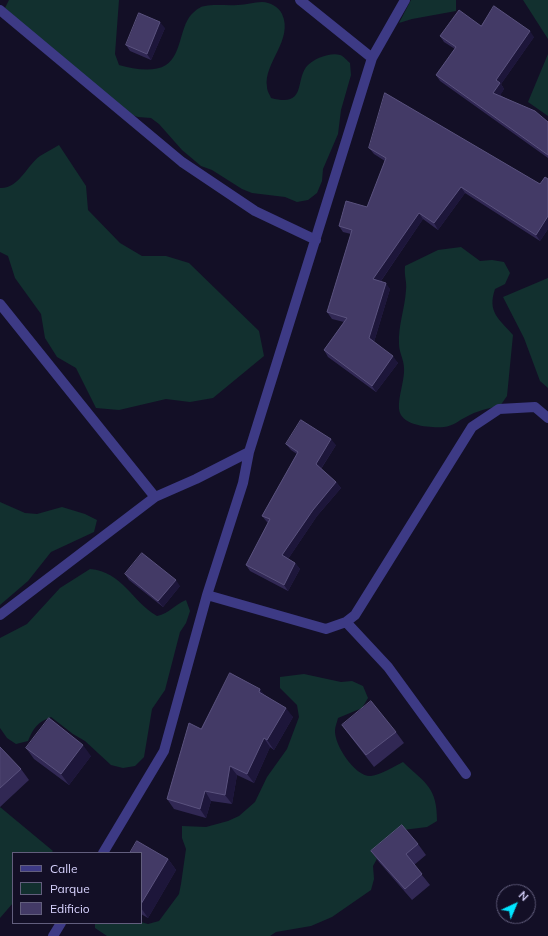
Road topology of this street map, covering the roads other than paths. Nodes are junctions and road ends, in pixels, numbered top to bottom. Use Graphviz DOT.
graph roads {
  1 [pos="300,0"];
  2 [pos="405,0"];
  3 [pos="0,10"];
  4 [pos="372,58"];
  5 [pos="316,240"];
  6 [pos="0,304"];
  7 [pos="548,418"];
  8 [pos="249,452"];
  9 [pos="155,498"];
  10 [pos="207,594"];
  11 [pos="0,615"];
  12 [pos="346,622"];
  13 [pos="466,774"];
  14 [pos="104,852"];
  15 [pos="60,924"];
  16 [pos="53,936"];
  1 -- 4 [label="street"];
  2 -- 4 [label="street"];
  3 -- 5 [label="street"];
  4 -- 5 [label="street"];
  5 -- 8 [label="street"];
  6 -- 9 [label="street"];
  7 -- 12 [label="street"];
  8 -- 9 [label="street"];
  8 -- 10 [label="street"];
  9 -- 11 [label="street"];
  10 -- 12 [label="street"];
  10 -- 14 [label="street"];
  12 -- 13 [label="street"];
  15 -- 16 [label="street"];
}
